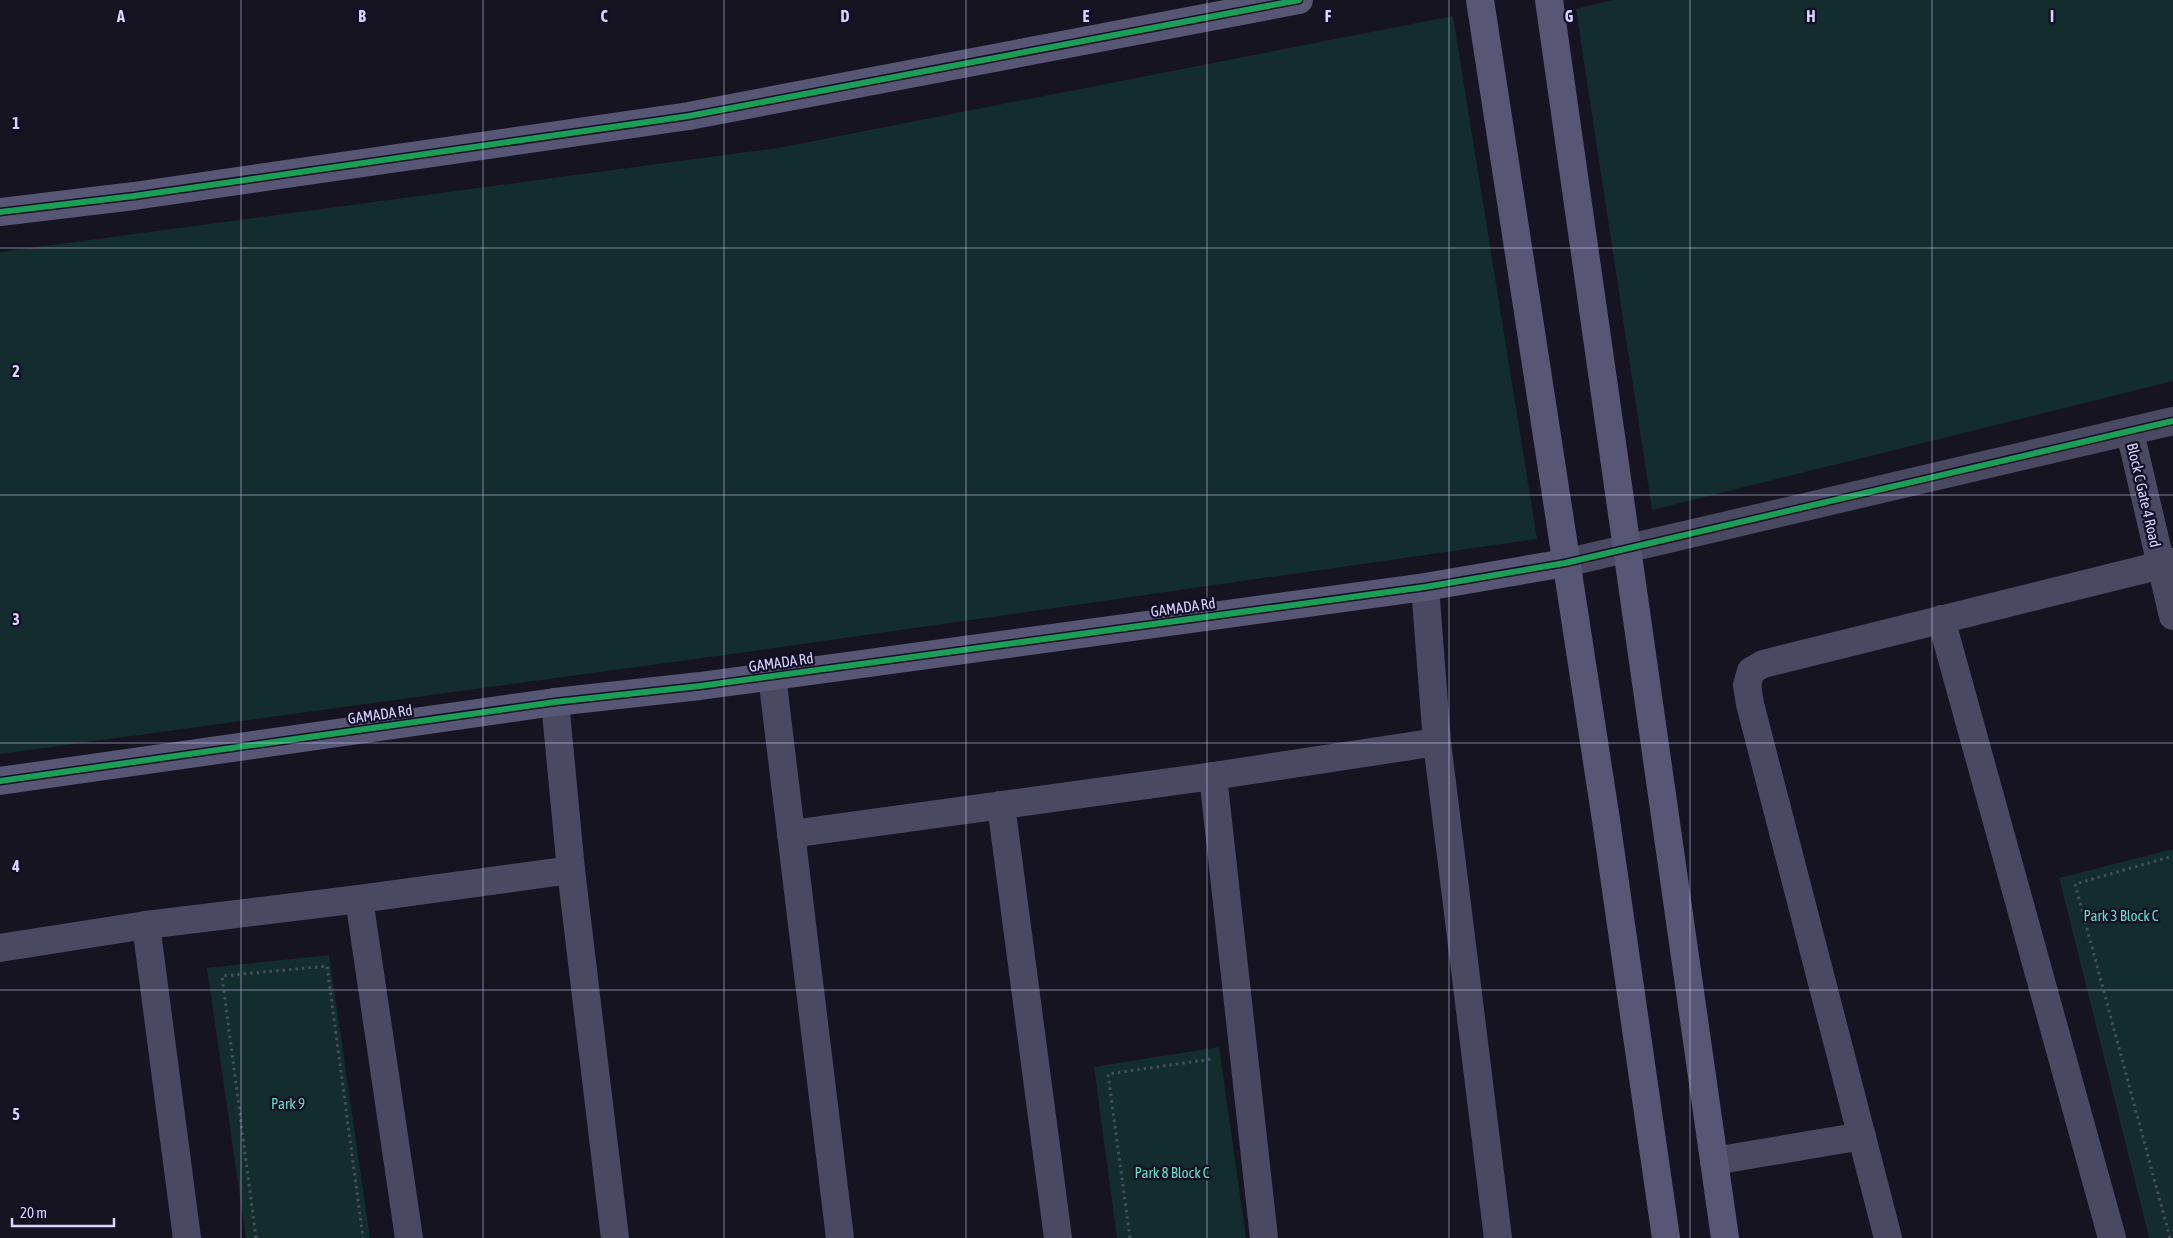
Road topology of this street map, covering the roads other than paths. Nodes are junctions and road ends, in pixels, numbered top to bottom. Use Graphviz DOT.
graph roads {
  1 [pos="1299,0"];
  2 [pos="1480,0"];
  3 [pos="1549,0"];
  4 [pos="0,212"];
  5 [pos="2173,421"];
  6 [pos="2130,432"];
  7 [pos="1626,549"];
  8 [pos="1565,563"];
  9 [pos="2167,564"];
  10 [pos="1426,587"];
  11 [pos="2173,616"];
  12 [pos="1941,618"];
  13 [pos="772,676"];
  14 [pos="555,702"];
  15 [pos="1437,742"];
  16 [pos="1213,776"];
  17 [pos="0,781"];
  18 [pos="1001,805"];
  19 [pos="791,834"];
  20 [pos="570,870"];
  21 [pos="359,899"];
  22 [pos="146,924"];
  23 [pos="0,948"];
  24 [pos="1862,1136"];
  25 [pos="1714,1161"];
  26 [pos="187,1238"];
  27 [pos="409,1238"];
  28 [pos="616,1238"];
  29 [pos="840,1238"];
  30 [pos="1058,1238"];
  31 [pos="1264,1238"];
  32 [pos="1498,1238"];
  33 [pos="1666,1238"];
  34 [pos="1725,1238"];
  35 [pos="1888,1238"];
  36 [pos="2112,1238"];
  1 -- 4 [label="street"];
  2 -- 8 [label="street"];
  3 -- 7 [label="street"];
  5 -- 6 [label="street"];
  6 -- 7 [label="street"];
  6 -- 9 [label="street, Block C Gate 4 Road"];
  7 -- 8 [label="street"];
  7 -- 25 [label="street"];
  8 -- 10 [label="street, GAMADA Rd"];
  8 -- 33 [label="street"];
  9 -- 11 [label="street, Block C Gate 4 Road"];
  9 -- 12 [label="street"];
  10 -- 13 [label="street, GAMADA Rd"];
  10 -- 15 [label="street"];
  12 -- 24 [label="street"];
  12 -- 36 [label="street"];
  13 -- 14 [label="street, GAMADA Rd"];
  13 -- 19 [label="street"];
  14 -- 17 [label="street, GAMADA Rd"];
  14 -- 20 [label="street"];
  15 -- 16 [label="street"];
  15 -- 32 [label="street"];
  16 -- 18 [label="street"];
  16 -- 31 [label="street"];
  18 -- 19 [label="street"];
  18 -- 30 [label="street"];
  19 -- 29 [label="street"];
  20 -- 21 [label="street"];
  20 -- 28 [label="street"];
  21 -- 22 [label="street"];
  21 -- 27 [label="street"];
  22 -- 23 [label="street"];
  22 -- 26 [label="street"];
  24 -- 25 [label="street"];
  24 -- 35 [label="street"];
  25 -- 34 [label="street"];
}
